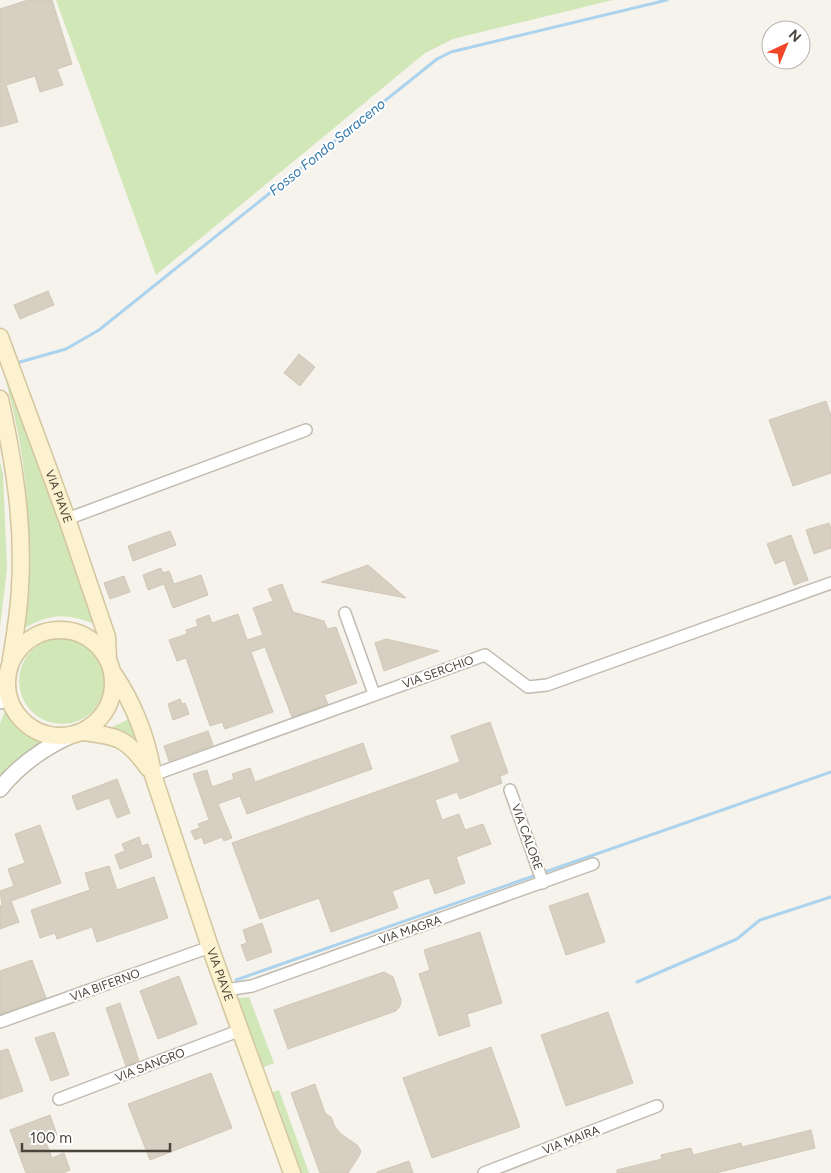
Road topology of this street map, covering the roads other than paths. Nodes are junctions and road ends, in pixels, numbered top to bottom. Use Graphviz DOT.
graph roads {
  1 [pos="0,338"];
  2 [pos="0,399"];
  3 [pos="306,430"];
  4 [pos="67,519"];
  5 [pos="831,584"];
  6 [pos="345,613"];
  7 [pos="11,662"];
  8 [pos="111,666"];
  9 [pos="7,681"];
  10 [pos="374,694"];
  11 [pos="0,702"];
  12 [pos="77,734"];
  13 [pos="153,775"];
  14 [pos="0,789"];
  15 [pos="510,790"];
  16 [pos="594,864"];
  17 [pos="543,883"];
  18 [pos="210,947"];
  19 [pos="226,990"];
  20 [pos="0,1022"];
  21 [pos="240,1030"];
  22 [pos="59,1099"];
  23 [pos="657,1106"];
  24 [pos="292,1173"];
  25 [pos="484,1173"];
  1 -- 4 [label="main road, VIA PIAVE"];
  2 -- 7 [label="main road"];
  3 -- 4 [label="street"];
  4 -- 8 [label="main road, VIA PIAVE"];
  5 -- 10 [label="street, VIA SERCHIO"];
  6 -- 10 [label="street"];
  7 -- 8 [label="main road"];
  7 -- 9 [label="main road"];
  8 -- 12 [label="main road"];
  8 -- 13 [label="main road, VIA PIAVE"];
  9 -- 11 [label="street"];
  9 -- 12 [label="main road"];
  10 -- 13 [label="street, VIA SERCHIO"];
  12 -- 13 [label="main road, VIA PIAVE"];
  12 -- 14 [label="street"];
  13 -- 18 [label="main road, VIA PIAVE"];
  15 -- 17 [label="street, VIA CALORE"];
  16 -- 17 [label="street, VIA MAGRA"];
  17 -- 19 [label="street, VIA MAGRA"];
  18 -- 19 [label="main road, VIA PIAVE"];
  18 -- 20 [label="street, VIA BIFERNO"];
  19 -- 21 [label="main road, VIA PIAVE"];
  21 -- 22 [label="street, VIA SANGRO"];
  21 -- 24 [label="main road, VIA PIAVE"];
  23 -- 25 [label="street, VIA MAIRA"];
}
